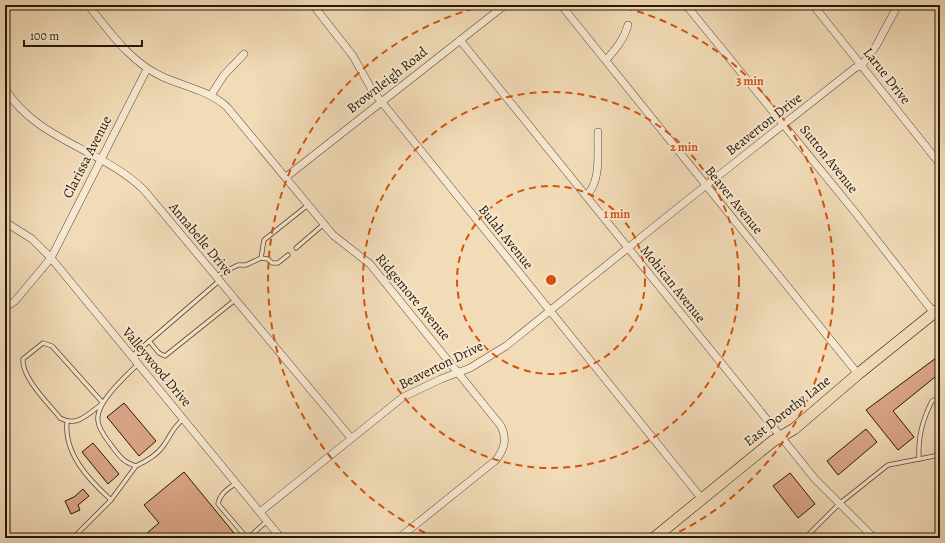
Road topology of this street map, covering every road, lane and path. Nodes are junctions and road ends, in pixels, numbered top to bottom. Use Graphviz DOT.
graph roads {
  1 [pos="88,5"];
  2 [pos="313,5"];
  3 [pos="505,5"];
  4 [pos="561,5"];
  5 [pos="686,5"];
  6 [pos="813,5"];
  7 [pos="898,5"];
  8 [pos="628,25"];
  9 [pos="460,40"];
  10 [pos="244,54"];
  11 [pos="606,60"];
  12 [pos="862,65"];
  13 [pos="147,69"];
  14 [pos="5,89"];
  15 [pos="211,95"];
  16 [pos="381,101"];
  17 [pos="784,124"];
  18 [pos="598,132"];
  19 [pos="100,161"];
  20 [pos="940,164"];
  21 [pos="286,177"];
  22 [pos="706,186"];
  23 [pos="586,196"];
  24 [pos="308,205"];
  25 [pos="5,222"];
  26 [pos="324,224"];
  27 [pos="296,248"];
  28 [pos="628,248"];
  29 [pos="288,255"];
  30 [pos="51,258"];
  31 [pos="261,258"];
  32 [pos="217,279"];
  33 [pos="235,300"];
  34 [pos="5,308"];
  35 [pos="938,310"];
  36 [pos="550,312"];
  37 [pos="149,341"];
  38 [pos="132,356"];
  39 [pos="138,364"];
  40 [pos="459,372"];
  41 [pos="858,374"];
  42 [pos="940,398"];
  43 [pos="103,403"];
  44 [pos="184,420"];
  45 [pos="67,422"];
  46 [pos="781,437"];
  47 [pos="351,438"];
  48 [pos="940,454"];
  49 [pos="919,459"];
  50 [pos="136,466"];
  51 [pos="236,483"];
  52 [pos="702,499"];
  53 [pos="111,500"];
  54 [pos="839,504"];
  55 [pos="260,512"];
  56 [pos="267,521"];
  57 [pos="661,536"];
  58 [pos="73,538"];
  59 [pos="247,538"];
  60 [pos="281,538"];
  61 [pos="399,538"];
  62 [pos="805,538"];
  63 [pos="874,538"];
  1 -- 13 [label="street, Ridgemore Avenue"];
  2 -- 16 [label="street, Bulah Avenue"];
  3 -- 9 [label="street, Brownleigh Road"];
  4 -- 11 [label="street, Beaver Avenue"];
  5 -- 17 [label="street, Sutton Avenue"];
  6 -- 12 [label="street, Larue Drive"];
  7 -- 12 [label="street, Beaverton Drive"];
  8 -- 11 [label="street"];
  9 -- 16 [label="street, Brownleigh Road"];
  9 -- 23 [label="street, Mohican Avenue"];
  10 -- 15 [label="street"];
  11 -- 22 [label="street, Beaver Avenue"];
  12 -- 17 [label="street, Beaverton Drive"];
  12 -- 20 [label="street, Larue Drive"];
  13 -- 15 [label="street, Ridgemore Avenue"];
  13 -- 19 [label="street, Clarissa Avenue"];
  14 -- 19 [label="street, Annabelle Drive"];
  15 -- 21 [label="street, Ridgemore Avenue"];
  16 -- 21 [label="street, Brownleigh Road"];
  16 -- 36 [label="street, Bulah Avenue"];
  17 -- 22 [label="street, Beaverton Drive"];
  17 -- 35 [label="street, Sutton Avenue"];
  18 -- 23 [label="street"];
  19 -- 30 [label="street, Clarissa Avenue"];
  19 -- 32 [label="street, Annabelle Drive"];
  21 -- 24 [label="street, Ridgemore Avenue"];
  22 -- 28 [label="street, Beaverton Drive"];
  22 -- 41 [label="street, Beaver Avenue"];
  23 -- 28 [label="street, Mohican Avenue"];
  24 -- 26 [label="street, Ridgemore Avenue"];
  24 -- 31 [label="lane"];
  25 -- 30 [label="street, Valleywood Drive"];
  26 -- 27 [label="lane"];
  26 -- 40 [label="street, Ridgemore Avenue"];
  28 -- 36 [label="street, Beaverton Drive"];
  28 -- 46 [label="street, Mohican Avenue"];
  29 -- 31 [label="lane"];
  30 -- 34 [label="street, Clarissa Avenue"];
  30 -- 38 [label="street, Valleywood Drive"];
  31 -- 32 [label="lane"];
  32 -- 33 [label="street, Annabelle Drive"];
  32 -- 37 [label="lane"];
  33 -- 37 [label="lane"];
  33 -- 47 [label="street, Annabelle Drive"];
  35 -- 41 [label="main road, East Dorothy Lane"];
  36 -- 40 [label="street, Beaverton Drive"];
  36 -- 52 [label="street, Bulah Avenue"];
  37 -- 38 [label="lane"];
  38 -- 39 [label="street, Valleywood Drive"];
  39 -- 43 [label="lane"];
  39 -- 44 [label="street, Valleywood Drive"];
  40 -- 47 [label="street, Beaverton Drive"];
  40 -- 61 [label="street, Ridgemore Avenue"];
  41 -- 46 [label="main road, East Dorothy Lane"];
  42 -- 49 [label="lane"];
  43 -- 45 [label="lane"];
  43 -- 45 [label="lane"];
  43 -- 50 [label="lane"];
  44 -- 50 [label="lane"];
  44 -- 51 [label="street, Valleywood Drive"];
  45 -- 53 [label="lane"];
  46 -- 52 [label="main road, East Dorothy Lane"];
  46 -- 54 [label="street, Mohican Avenue"];
  47 -- 55 [label="street, Beaverton Drive"];
  48 -- 49 [label="lane"];
  49 -- 54 [label="lane"];
  50 -- 53 [label="lane"];
  51 -- 55 [label="street, Valleywood Drive"];
  51 -- 59 [label="lane"];
  52 -- 57 [label="main road, East Dorothy Lane"];
  53 -- 58 [label="lane"];
  54 -- 62 [label="lane"];
  54 -- 63 [label="street, Mohican Avenue"];
  55 -- 56 [label="street, Valleywood Drive"];
  56 -- 59 [label="lane"];
  56 -- 60 [label="street, Valleywood Drive"];
}
